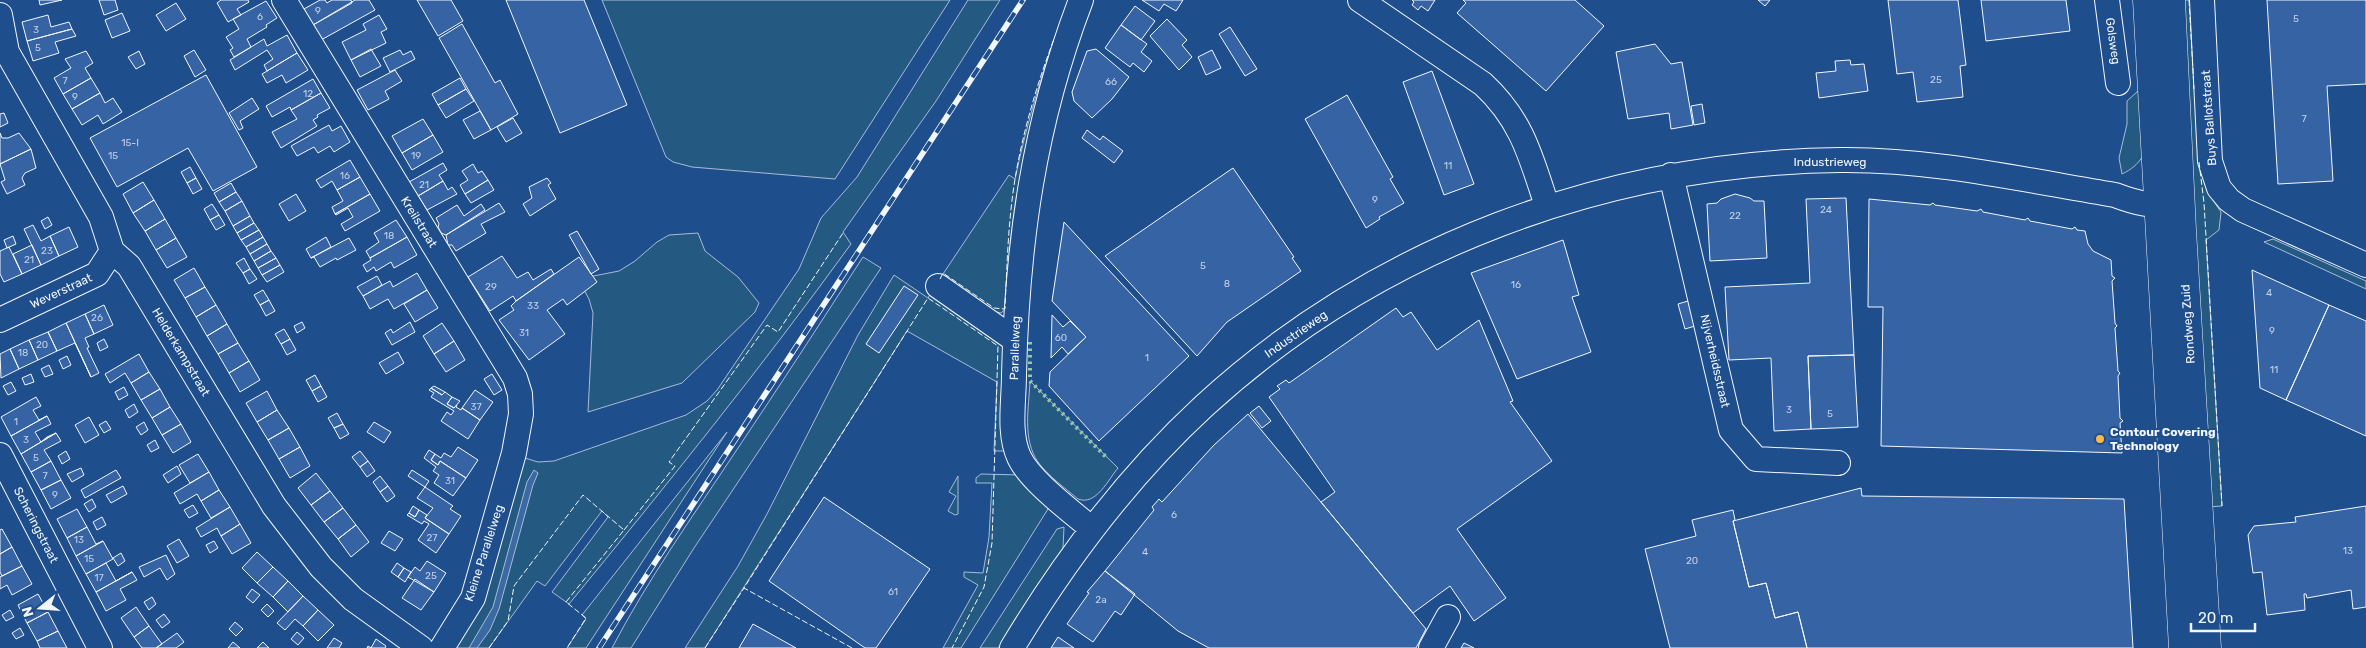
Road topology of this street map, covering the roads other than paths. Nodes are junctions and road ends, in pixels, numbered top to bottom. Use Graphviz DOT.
graph roads {
  1 [pos="284,0"];
  2 [pos="1082,0"];
  3 [pos="1360,0"];
  4 [pos="2107,0"];
  5 [pos="2147,0"];
  6 [pos="2171,0"];
  7 [pos="2202,0"];
  8 [pos="0,15"];
  9 [pos="4,53"];
  10 [pos="2118,83"];
  11 [pos="1671,175"];
  12 [pos="2169,194"];
  13 [pos="1547,206"];
  14 [pos="112,251"];
  15 [pos="2366,265"];
  16 [pos="938,286"];
  17 [pos="0,320"];
  18 [pos="1015,340"];
  19 [pos="0,454"];
  20 [pos="514,454"];
  21 [pos="1838,463"];
  22 [pos="1092,529"];
  23 [pos="1448,617"];
  24 [pos="100,648"];
  25 [pos="421,648"];
  26 [pos="442,648"];
  27 [pos="1012,648"];
  28 [pos="1431,648"];
  29 [pos="2183,648"];
  30 [pos="2207,648"];
  1 -- 20 [label="street, Kreilstraat"];
  2 -- 18 [label="street, Parallelweg"];
  3 -- 13 [label="street"];
  4 -- 10 [label="street, Golsweg"];
  5 -- 12 [label="main road, Rondweg Zuid"];
  6 -- 12 [label="main road, Rondweg Zuid"];
  7 -- 15 [label="street, Buys Ballotstraat"];
  8 -- 9 [label="street, Helderkampstraat"];
  9 -- 14 [label="street, Helderkampstraat"];
  11 -- 12 [label="street, Industrieweg"];
  11 -- 13 [label="street, Industrieweg"];
  11 -- 21 [label="street, Nijverheidsstraat"];
  12 -- 29 [label="main road, Rondweg Zuid"];
  12 -- 30 [label="main road, Rondweg Zuid"];
  13 -- 22 [label="street, Industrieweg"];
  14 -- 17 [label="street, Weverstraat"];
  14 -- 25 [label="street, Helderkampstraat"];
  16 -- 18 [label="street"];
  18 -- 22 [label="street, Parallelweg"];
  19 -- 24 [label="street, Scheringstraat"];
  20 -- 26 [label="street, Kleine Parallelweg"];
  22 -- 27 [label="street"];
  23 -- 28 [label="street"];
}
